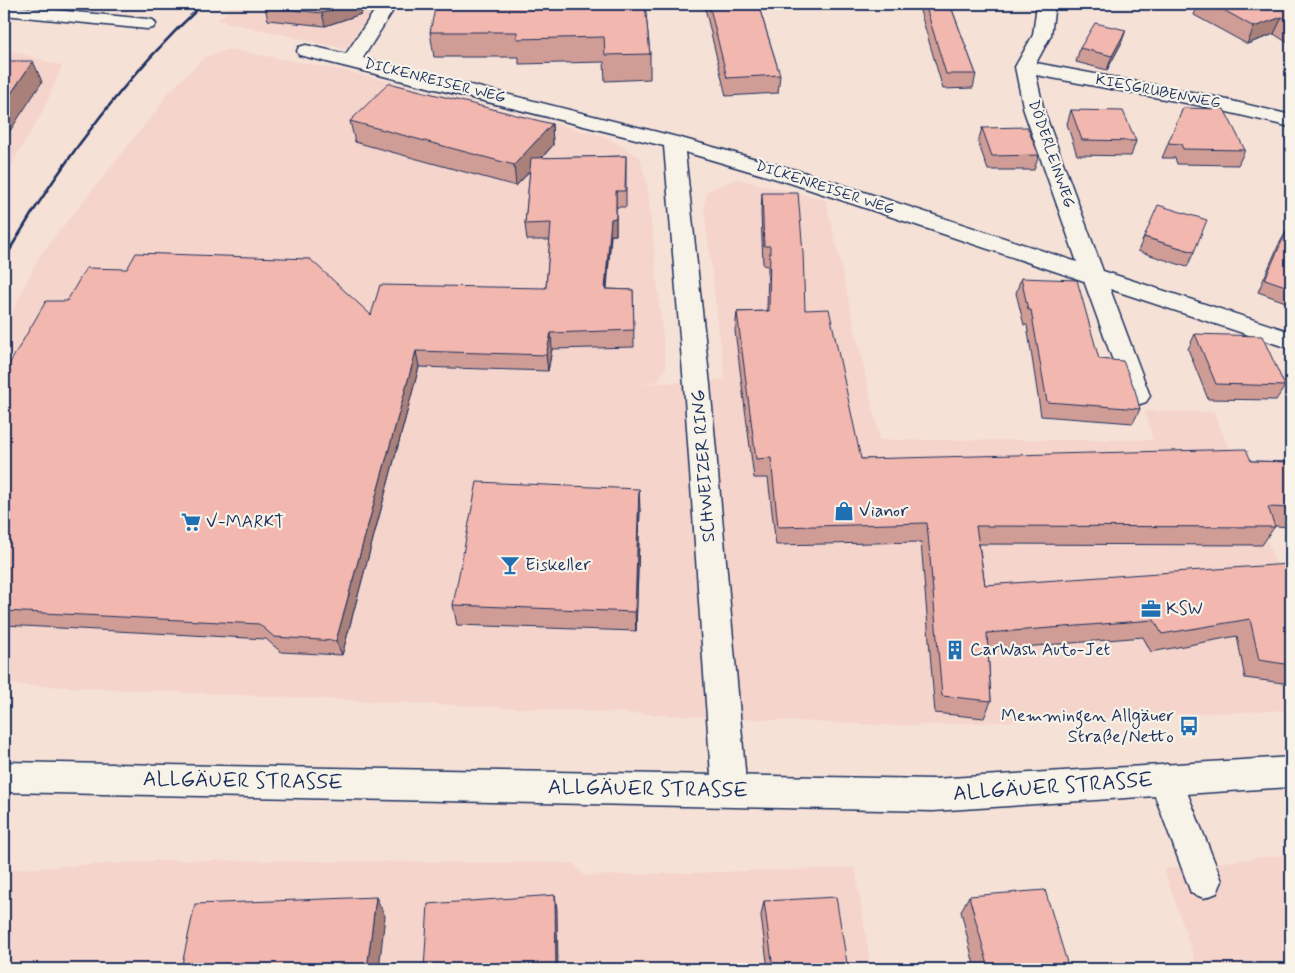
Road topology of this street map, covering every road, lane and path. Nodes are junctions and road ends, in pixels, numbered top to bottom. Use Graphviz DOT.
graph roads {
  1 [pos="388,4"];
  2 [pos="1046,4"];
  3 [pos="4,10"];
  4 [pos="147,24"];
  5 [pos="306,51"];
  6 [pos="351,61"];
  7 [pos="1025,67"];
  8 [pos="1291,121"];
  9 [pos="674,142"];
  10 [pos="1094,275"];
  11 [pos="1291,341"];
  12 [pos="1137,396"];
  13 [pos="1291,772"];
  14 [pos="4,777"];
  15 [pos="1166,780"];
  16 [pos="729,790"];
  17 [pos="1204,881"];
  1 -- 6 [label="street, DICKENREISER WEG"];
  2 -- 7 [label="street"];
  3 -- 4 [label="street"];
  5 -- 6 [label="street, DICKENREISER WEG"];
  6 -- 9 [label="street, DICKENREISER WEG"];
  7 -- 8 [label="street, KIESGRUBENWEG"];
  7 -- 10 [label="street, DÖDERLEINWEG"];
  9 -- 10 [label="street, DICKENREISER WEG"];
  9 -- 16 [label="street, SCHWEIZER RING"];
  10 -- 11 [label="street, DICKENREISER WEG"];
  10 -- 12 [label="street, DÖDERLEINWEG"];
  13 -- 15 [label="street, ALLGÄUER STRASSE"];
  14 -- 16 [label="street, ALLGÄUER STRASSE"];
  15 -- 16 [label="street, ALLGÄUER STRASSE"];
  15 -- 17 [label="street"];
}
